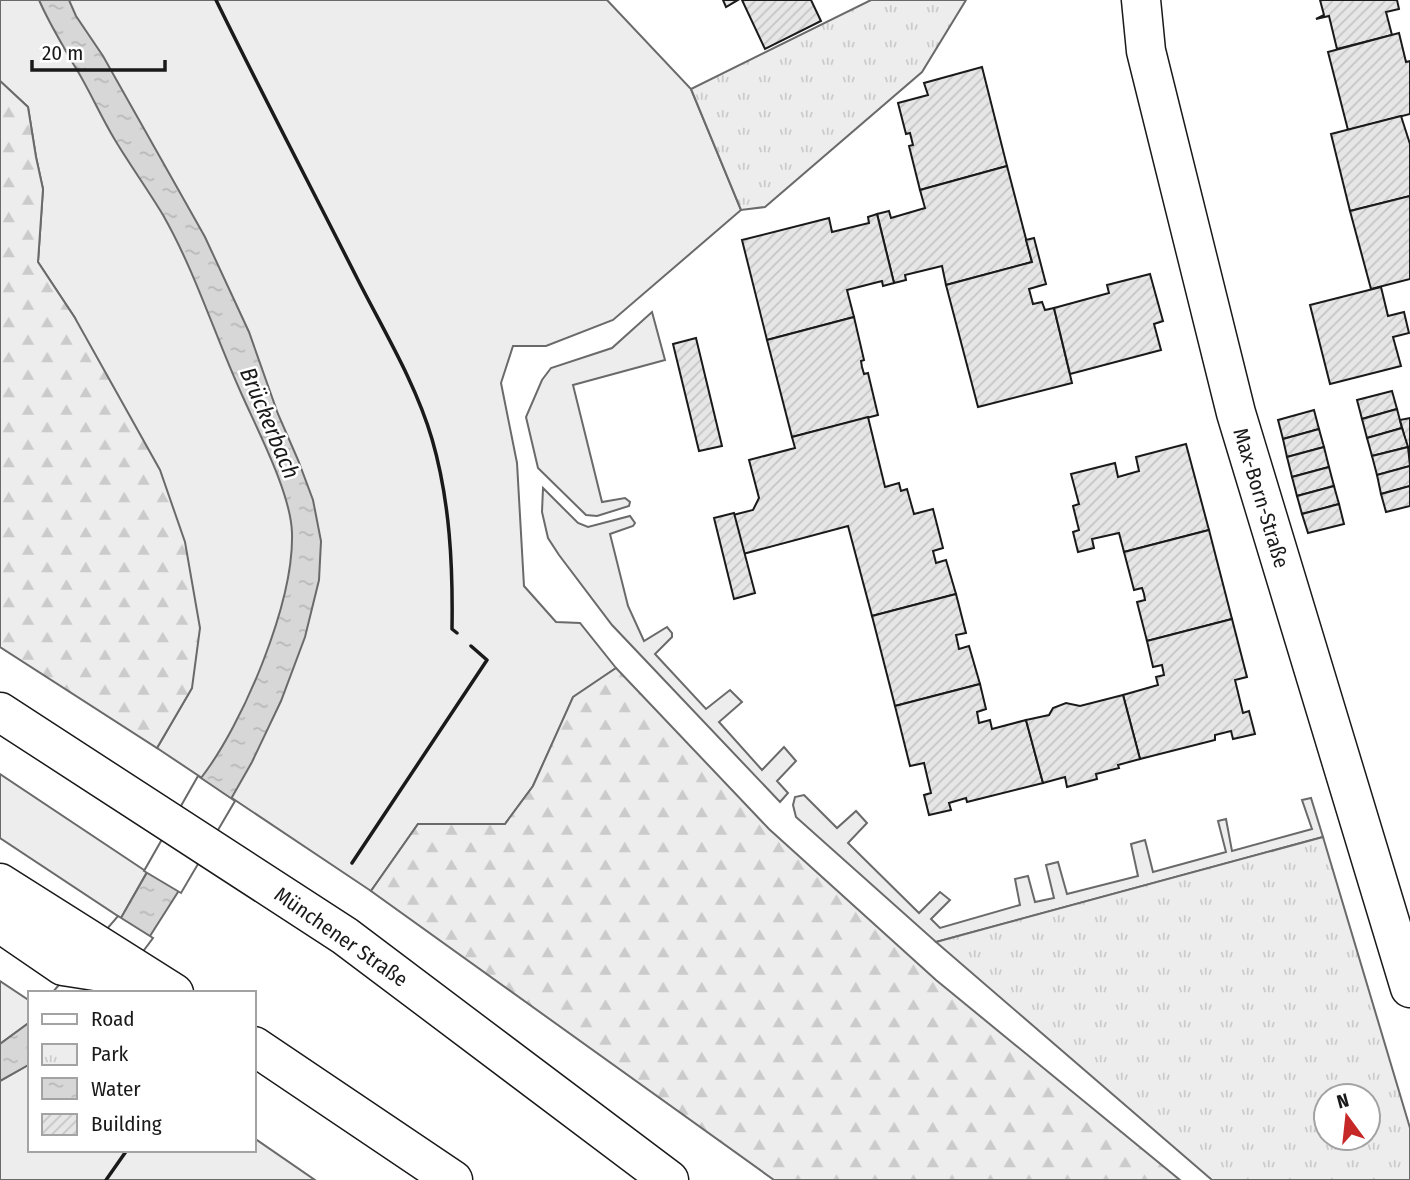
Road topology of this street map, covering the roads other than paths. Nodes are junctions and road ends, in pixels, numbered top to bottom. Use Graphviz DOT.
graph roads {
  1 [pos="1141,0"];
  2 [pos="6,712"];
  3 [pos="2,898"];
  4 [pos="165,987"];
  5 [pos="1410,988"];
  6 [pos="256,1047"];
  7 [pos="453,1180"];
  8 [pos="669,1180"];
  1 -- 5 [label="main road, Max-Born-Straße"];
  2 -- 8 [label="main road, Münchener Straße"];
  3 -- 4 [label="main road"];
  6 -- 7 [label="main road"];
}
